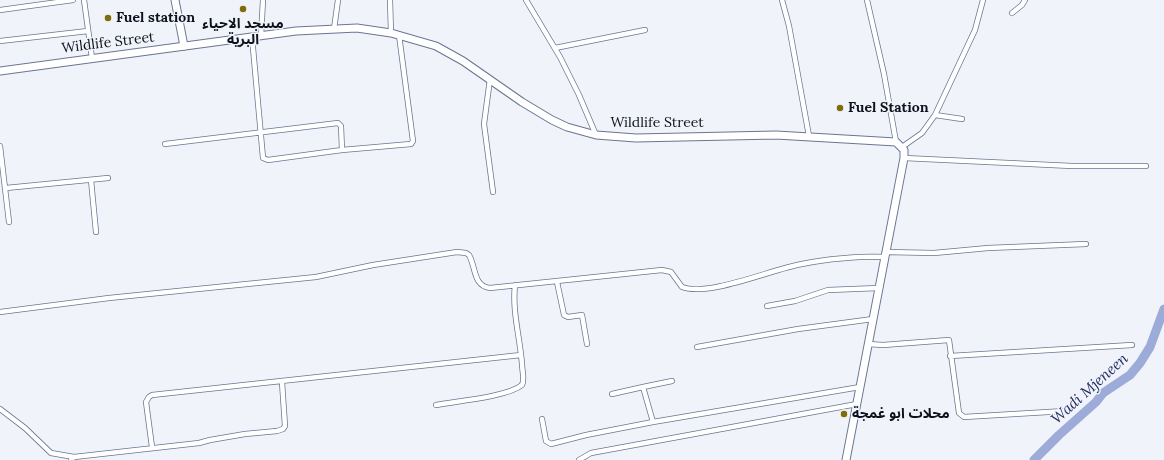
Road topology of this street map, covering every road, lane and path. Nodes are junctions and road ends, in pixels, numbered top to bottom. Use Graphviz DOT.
graph roads {
  1 [pos="73,0"];
  2 [pos="84,0"];
  3 [pos="175,0"];
  4 [pos="263,0"];
  5 [pos="338,0"];
  6 [pos="390,0"];
  7 [pos="526,0"];
  8 [pos="782,0"];
  9 [pos="867,0"];
  10 [pos="983,0"];
  11 [pos="1025,0"];
  12 [pos="0,10"];
  13 [pos="1012,13"];
  14 [pos="334,29"];
  15 [pos="645,30"];
  16 [pos="88,31"];
  17 [pos="391,33"];
  18 [pos="261,36"];
  19 [pos="400,36"];
  20 [pos="252,37"];
  21 [pos="0,41"];
  22 [pos="184,46"];
  23 [pos="555,48"];
  24 [pos="92,58"];
  25 [pos="0,71"];
  26 [pos="490,78"];
  27 [pos="935,115"];
  28 [pos="962,119"];
  29 [pos="260,133"];
  30 [pos="596,135"];
  31 [pos="809,136"];
  32 [pos="896,142"];
  33 [pos="165,144"];
  34 [pos="0,146"];
  35 [pos="902,147"];
  36 [pos="342,150"];
  37 [pos="904,158"];
  38 [pos="1146,166"];
  39 [pos="108,178"];
  40 [pos="91,180"];
  41 [pos="6,188"];
  42 [pos="493,192"];
  43 [pos="9,222"];
  44 [pos="96,232"];
  45 [pos="1086,244"];
  46 [pos="885,254"];
  47 [pos="557,282"];
  48 [pos="515,286"];
  49 [pos="879,288"];
  50 [pos="767,306"];
  51 [pos="0,312"];
  52 [pos="873,319"];
  53 [pos="587,344"];
  54 [pos="868,344"];
  55 [pos="1132,345"];
  56 [pos="697,347"];
  57 [pos="521,355"];
  58 [pos="950,356"];
  59 [pos="672,381"];
  60 [pos="282,382"];
  61 [pos="643,386"];
  62 [pos="860,387"];
  63 [pos="612,394"];
  64 [pos="1078,401"];
  65 [pos="436,404"];
  66 [pos="857,404"];
  67 [pos="0,409"];
  68 [pos="542,419"];
  69 [pos="653,422"];
  70 [pos="152,447"];
  71 [pos="72,458"];
  72 [pos="579,460"];
  73 [pos="846,460"];
  1 -- 12 [label="street"];
  2 -- 16 [label="street"];
  3 -- 22 [label="main road"];
  4 -- 18 [label="street"];
  5 -- 14 [label="street"];
  6 -- 17 [label="street"];
  7 -- 23 [label="street"];
  8 -- 31 [label="street"];
  9 -- 32 [label="street"];
  10 -- 27 [label="street"];
  11 -- 13 [label="street"];
  14 -- 17 [label="main road, Wildlife Street"];
  14 -- 18 [label="main road, Wildlife Street"];
  15 -- 23 [label="street"];
  16 -- 21 [label="street"];
  16 -- 24 [label="street"];
  17 -- 19 [label="main road, Wildlife Street"];
  18 -- 20 [label="main road, Wildlife Street"];
  19 -- 26 [label="main road, Wildlife Street"];
  19 -- 36 [label="street"];
  20 -- 22 [label="main road, Wildlife Street"];
  20 -- 29 [label="street"];
  22 -- 24 [label="main road, Wildlife Street"];
  23 -- 30 [label="street"];
  24 -- 25 [label="main road, Wildlife Street"];
  26 -- 30 [label="main road, Wildlife Street"];
  26 -- 42 [label="street"];
  27 -- 28 [label="street"];
  27 -- 35 [label="street"];
  29 -- 33 [label="street"];
  29 -- 36 [label="street"];
  29 -- 36 [label="street"];
  30 -- 31 [label="main road, Wildlife Street"];
  31 -- 32 [label="main road, Wildlife Street"];
  32 -- 35 [label="main road"];
  34 -- 41 [label="street"];
  35 -- 37 [label="main road"];
  37 -- 38 [label="street"];
  37 -- 46 [label="main road"];
  39 -- 40 [label="street"];
  40 -- 41 [label="street"];
  40 -- 44 [label="street"];
  41 -- 43 [label="street"];
  45 -- 46 [label="street"];
  46 -- 47 [label="street"];
  46 -- 49 [label="main road"];
  47 -- 48 [label="street"];
  47 -- 53 [label="street"];
  48 -- 51 [label="street"];
  48 -- 57 [label="street"];
  49 -- 50 [label="street"];
  49 -- 52 [label="main road"];
  52 -- 54 [label="main road"];
  52 -- 56 [label="street"];
  54 -- 58 [label="street"];
  54 -- 62 [label="main road"];
  55 -- 58 [label="street"];
  57 -- 60 [label="street"];
  57 -- 65 [label="street"];
  58 -- 64 [label="street"];
  59 -- 61 [label="street"];
  60 -- 70 [label="street"];
  60 -- 70 [label="street"];
  61 -- 63 [label="street"];
  61 -- 69 [label="street"];
  62 -- 66 [label="main road"];
  62 -- 69 [label="street"];
  66 -- 72 [label="street"];
  66 -- 73 [label="main road"];
  67 -- 71 [label="street"];
  68 -- 69 [label="street"];
  70 -- 71 [label="street"];
}
